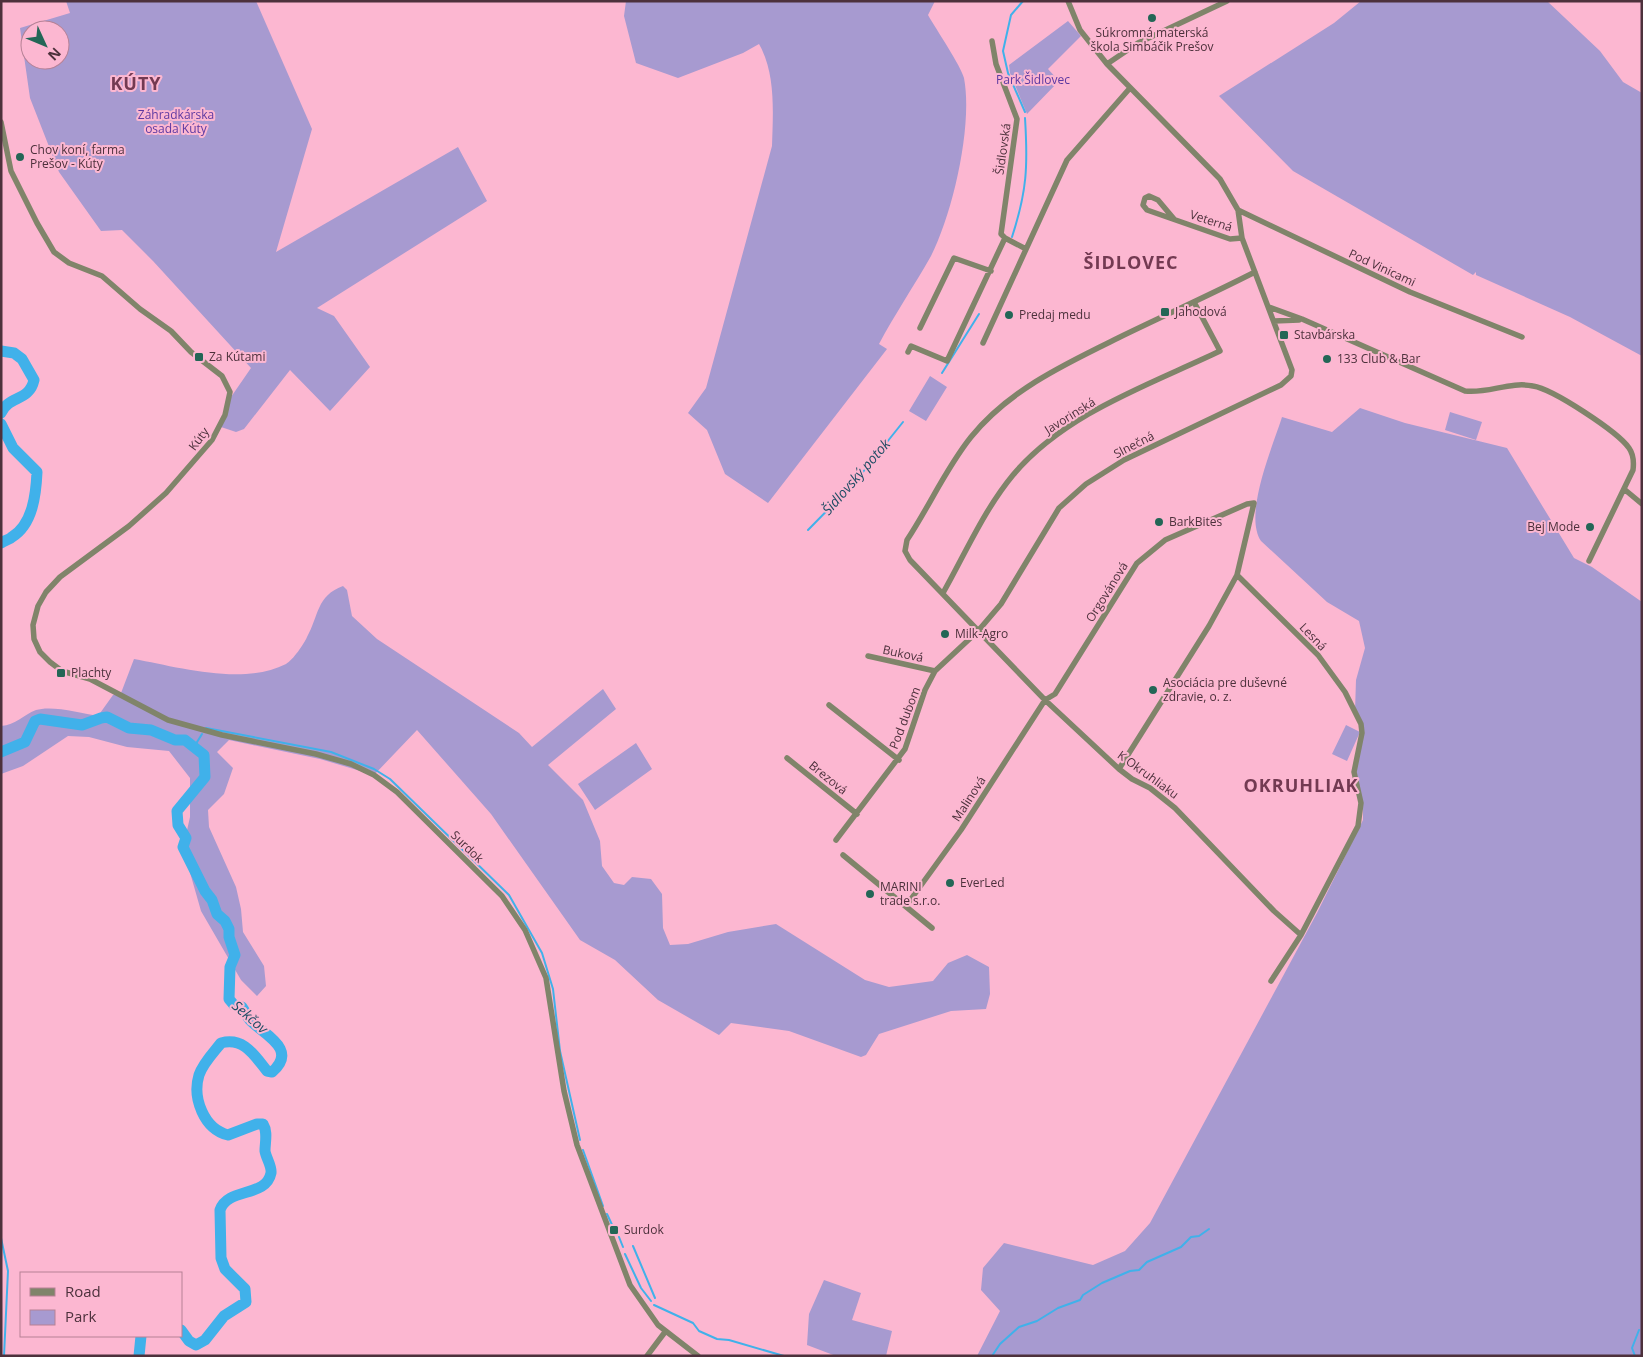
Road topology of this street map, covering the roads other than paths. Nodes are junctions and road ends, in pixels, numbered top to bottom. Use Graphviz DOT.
graph roads {
  1 [pos="1068,1"];
  2 [pos="1227,1"];
  3 [pos="992,41"];
  4 [pos="1107,64"];
  5 [pos="1130,88"];
  6 [pos="1,122"];
  7 [pos="1238,210"];
  8 [pos="1174,219"];
  9 [pos="1005,238"];
  10 [pos="1242,238"];
  11 [pos="1026,249"];
  12 [pos="991,271"];
  13 [pos="1255,272"];
  14 [pos="1194,302"];
  15 [pos="1269,307"];
  16 [pos="1302,319"];
  17 [pos="1274,321"];
  18 [pos="920,328"];
  19 [pos="1522,337"];
  20 [pos="983,343"];
  21 [pos="908,352"];
  22 [pos="1624,488"];
  23 [pos="1642,504"];
  24 [pos="1588,562"];
  25 [pos="1237,575"];
  26 [pos="943,593"];
  27 [pos="978,631"];
  28 [pos="868,656"];
  29 [pos="935,671"];
  30 [pos="1045,700"];
  31 [pos="829,705"];
  32 [pos="168,720"];
  33 [pos="787,758"];
  34 [pos="898,760"];
  35 [pos="1119,770"];
  36 [pos="857,814"];
  37 [pos="836,840"];
  38 [pos="843,855"];
  39 [pos="906,906"];
  40 [pos="932,928"];
  41 [pos="1301,935"];
  42 [pos="1271,981"];
  43 [pos="665,1332"];
  44 [pos="647,1356"];
  45 [pos="698,1356"];
  1 -- 4 [label="street"];
  2 -- 4 [label="street"];
  3 -- 9 [label="street, Šidlovská"];
  4 -- 5 [label="street"];
  5 -- 7 [label="street"];
  5 -- 11 [label="street"];
  6 -- 32 [label="street, Kúty"];
  7 -- 10 [label="street"];
  7 -- 19 [label="street, Pod Vinicami"];
  8 -- 8 [label="street, Veterná"];
  8 -- 10 [label="street, Veterná"];
  9 -- 11 [label="street"];
  9 -- 12 [label="street"];
  10 -- 13 [label="street"];
  11 -- 20 [label="street"];
  12 -- 18 [label="street"];
  12 -- 21 [label="street"];
  13 -- 14 [label="street"];
  13 -- 15 [label="street"];
  14 -- 26 [label="street, Javorinská"];
  14 -- 26 [label="street"];
  15 -- 16 [label="street"];
  15 -- 17 [label="street, Slnečná"];
  16 -- 17 [label="street"];
  16 -- 22 [label="street"];
  17 -- 27 [label="street, Slnečná"];
  22 -- 23 [label="street"];
  22 -- 24 [label="street"];
  25 -- 30 [label="street, Orgovánová"];
  25 -- 35 [label="street"];
  25 -- 41 [label="street, Lesná"];
  26 -- 27 [label="street, K Okruhliaku"];
  27 -- 29 [label="street, Pod dubom"];
  27 -- 30 [label="street, K Okruhliaku"];
  28 -- 29 [label="street, Buková"];
  29 -- 34 [label="street, Pod dubom"];
  30 -- 35 [label="street, K Okruhliaku"];
  30 -- 39 [label="street, Malinová"];
  31 -- 34 [label="street"];
  32 -- 43 [label="street, Surdok"];
  33 -- 36 [label="street, Brezová"];
  34 -- 36 [label="street, Pod dubom"];
  35 -- 41 [label="street, K Okruhliaku"];
  36 -- 37 [label="street, Pod dubom"];
  38 -- 39 [label="street"];
  39 -- 40 [label="street"];
  41 -- 42 [label="street"];
  43 -- 44 [label="street"];
  43 -- 45 [label="street, Surdok"];
}
